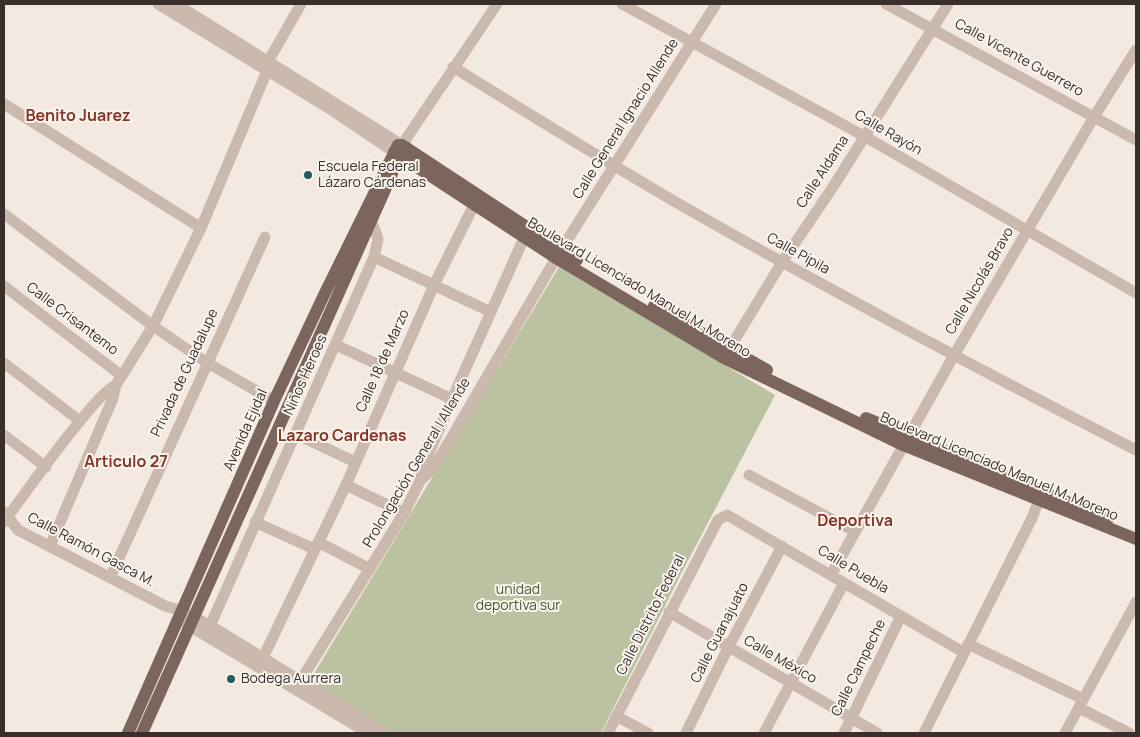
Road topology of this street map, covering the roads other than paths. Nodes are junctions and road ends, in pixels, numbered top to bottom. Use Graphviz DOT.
graph roads {
  1 [pos="158,4"];
  2 [pos="176,4"];
  3 [pos="300,4"];
  4 [pos="496,4"];
  5 [pos="622,4"];
  6 [pos="716,4"];
  7 [pos="886,4"];
  8 [pos="948,4"];
  9 [pos="933,28"];
  10 [pos="223,38"];
  11 [pos="691,43"];
  12 [pos="1136,50"];
  13 [pos="268,66"];
  14 [pos="453,67"];
  15 [pos="4,104"];
  16 [pos="1094,117"];
  17 [pos="864,136"];
  18 [pos="1136,140"];
  19 [pos="401,147"];
  20 [pos="614,165"];
  21 [pos="474,205"];
  22 [pos="366,208"];
  23 [pos="4,214"];
  24 [pos="371,220"];
  25 [pos="201,228"];
  26 [pos="1027,230"];
  27 [pos="265,237"];
  28 [pos="524,238"];
  29 [pos="559,255"];
  30 [pos="374,257"];
  31 [pos="782,262"];
  32 [pos="434,285"];
  33 [pos="4,286"];
  34 [pos="1136,293"];
  35 [pos="491,312"];
  36 [pos="153,326"];
  37 [pos="336,345"];
  38 [pos="727,353"];
  39 [pos="953,357"];
  40 [pos="4,362"];
  41 [pos="206,362"];
  42 [pos="393,373"];
  43 [pos="119,381"];
  44 [pos="452,399"];
  45 [pos="274,401"];
  46 [pos="80,420"];
  47 [pos="296,434"];
  48 [pos="4,435"];
  49 [pos="905,441"];
  50 [pos="1136,450"];
  51 [pos="355,462"];
  52 [pos="46,467"];
  53 [pos="749,475"];
  54 [pos="420,480"];
  55 [pos="346,485"];
  56 [pos="1041,497"];
  57 [pos="404,513"];
  58 [pos="727,515"];
  59 [pos="5,517"];
  60 [pos="255,522"];
  61 [pos="1136,530"];
  62 [pos="854,531"];
  63 [pos="1136,539"];
  64 [pos="316,545"];
  65 [pos="50,546"];
  66 [pos="782,546"];
  67 [pos="370,569"];
  68 [pos="831,574"];
  69 [pos="110,578"];
  70 [pos="844,583"];
  71 [pos="1136,602"];
  72 [pos="669,612"];
  73 [pos="901,616"];
  74 [pos="186,618"];
  75 [pos="208,631"];
  76 [pos="728,648"];
  77 [pos="966,648"];
  78 [pos="261,662"];
  79 [pos="297,684"];
  80 [pos="791,684"];
  81 [pos="1081,703"];
  82 [pos="616,716"];
  83 [pos="851,718"];
  84 [pos="128,733"];
  85 [pos="142,733"];
  86 [pos="368,733"];
  87 [pos="385,733"];
  88 [pos="608,733"];
  89 [pos="648,733"];
  90 [pos="686,733"];
  91 [pos="764,733"];
  92 [pos="844,733"];
  93 [pos="877,733"];
  94 [pos="924,733"];
  95 [pos="1065,733"];
  96 [pos="1129,733"];
  1 -- 10 [label="street, Boulevard Licenciado Manuel M. Moreno"];
  2 -- 10 [label="street, Boulevard Licenciado Manuel M. Moreno"];
  3 -- 13 [label="street"];
  4 -- 14 [label="street"];
  5 -- 11 [label="street, Calle Rayón"];
  6 -- 11 [label="street, Calle General Ignacio Allende"];
  7 -- 9 [label="street, Calle Vicente Guerrero"];
  8 -- 9 [label="street, Calle Aldama"];
  9 -- 16 [label="street, Calle Vicente Guerrero"];
  9 -- 17 [label="street, Calle Aldama"];
  10 -- 13 [label="street, Boulevard Licenciado Manuel M. Moreno"];
  11 -- 17 [label="street, Calle Rayón"];
  11 -- 20 [label="street, Calle General Ignacio Allende"];
  12 -- 16 [label="street, Calle Nicolás Bravo"];
  13 -- 19 [label="street, Boulevard Licenciado Manuel M. Moreno"];
  13 -- 25 [label="street"];
  14 -- 19 [label="street"];
  14 -- 20 [label="street, Calle Pípila"];
  15 -- 25 [label="street"];
  16 -- 18 [label="street, Calle Vicente Guerrero"];
  16 -- 26 [label="street, Calle Nicolás Bravo"];
  17 -- 26 [label="street, Calle Rayón"];
  17 -- 31 [label="street, Calle Aldama"];
  19 -- 21 [label="main road, Boulevard Licenciado Manuel M. Moreno"];
  19 -- 22 [label="main road, Avenida Ejidal"];
  19 -- 24 [label="main road, Avenida Ejidal"];
  19 -- 29 [label="main road, Boulevard Licenciado Manuel M. Moreno"];
  20 -- 29 [label="street, Calle General Ignacio Allende"];
  20 -- 31 [label="street, Calle Pípila"];
  21 -- 28 [label="main road, Boulevard Licenciado Manuel M. Moreno"];
  21 -- 32 [label="street, Calle 18 de Marzo"];
  22 -- 24 [label="street, Niños Heroes"];
  22 -- 45 [label="main road, Avenida Ejidal"];
  23 -- 36 [label="street"];
  24 -- 30 [label="street, Niños Heroes"];
  24 -- 74 [label="main road, Avenida Ejidal"];
  25 -- 36 [label="street"];
  26 -- 34 [label="street, Calle Rayón"];
  26 -- 39 [label="street, Calle Nicolás Bravo"];
  27 -- 41 [label="street, Privada de Guadalupe"];
  28 -- 29 [label="main road, Boulevard Licenciado Manuel M. Moreno"];
  28 -- 35 [label="street"];
  29 -- 38 [label="main road, Boulevard Licenciado Manuel M. Moreno"];
  29 -- 54 [label="street, Prolongación General I Allende"];
  30 -- 32 [label="street"];
  30 -- 37 [label="street, Niños Heroes"];
  31 -- 38 [label="street, Calle Aldama"];
  31 -- 39 [label="street, Calle Pípila"];
  32 -- 35 [label="street"];
  32 -- 42 [label="street, Calle 18 de Marzo"];
  33 -- 43 [label="street, Calle Crisantemo"];
  35 -- 44 [label="street"];
  36 -- 41 [label="street"];
  36 -- 43 [label="street"];
  37 -- 42 [label="street"];
  37 -- 47 [label="street, Niños Heroes"];
  38 -- 49 [label="main road, Boulevard Licenciado Manuel M. Moreno"];
  39 -- 49 [label="street, Calle Nicolás Bravo"];
  39 -- 50 [label="street, Calle Pípila"];
  40 -- 46 [label="street"];
  41 -- 45 [label="street"];
  41 -- 69 [label="street, Privada de Guadalupe"];
  42 -- 44 [label="street"];
  42 -- 51 [label="street, Calle 18 de Marzo"];
  43 -- 46 [label="street"];
  43 -- 65 [label="street"];
  44 -- 54 [label="street"];
  45 -- 74 [label="main road, Avenida Ejidal"];
  46 -- 52 [label="street"];
  47 -- 51 [label="street"];
  47 -- 60 [label="street, Niños Heroes"];
  48 -- 52 [label="street"];
  49 -- 56 [label="main road, Boulevard Licenciado Manuel M. Moreno"];
  49 -- 62 [label="street, Calle Nicolás Bravo"];
  51 -- 55 [label="street, Calle 18 de Marzo"];
  52 -- 59 [label="street"];
  53 -- 62 [label="street"];
  54 -- 57 [label="street, Prolongación General I Allende"];
  55 -- 57 [label="street"];
  55 -- 64 [label="street, Calle 18 de Marzo"];
  56 -- 61 [label="main road, Boulevard Licenciado Manuel M. Moreno"];
  56 -- 63 [label="main road, Boulevard Licenciado Manuel M. Moreno"];
  56 -- 77 [label="street"];
  57 -- 67 [label="street, Prolongación General I Allende"];
  58 -- 66 [label="street, Calle Puebla"];
  58 -- 72 [label="street, Calle Distrito Federal"];
  59 -- 65 [label="street, Calle Ramón Gasca M."];
  60 -- 64 [label="street"];
  60 -- 75 [label="street, Niños Heroes"];
  62 -- 68 [label="street, Calle Nicolás Bravo"];
  64 -- 67 [label="street"];
  64 -- 78 [label="street, Calle 18 de Marzo"];
  65 -- 69 [label="street, Calle Ramón Gasca M."];
  66 -- 68 [label="street, Calle Puebla"];
  66 -- 76 [label="street, Calle Guanajuato"];
  67 -- 79 [label="street, Prolongación General I Allende"];
  68 -- 70 [label="street, Calle Puebla"];
  69 -- 74 [label="street, Calle Ramón Gasca M."];
  70 -- 73 [label="street, Calle Puebla"];
  70 -- 80 [label="street"];
  71 -- 81 [label="street"];
  72 -- 76 [label="street, Calle México"];
  72 -- 82 [label="street, Calle Distrito Federal"];
  73 -- 77 [label="street, Calle Puebla"];
  73 -- 83 [label="street, Calle Campeche"];
  74 -- 75 [label="street, Calle Ramón Gasca M."];
  74 -- 84 [label="main road, Avenida Ejidal"];
  74 -- 85 [label="main road, Avenida Ejidal"];
  75 -- 78 [label="street, Calle Ramón Gasca M."];
  76 -- 80 [label="street, Calle México"];
  76 -- 90 [label="street, Calle Guanajuato"];
  77 -- 81 [label="street, Calle Puebla"];
  77 -- 94 [label="street"];
  78 -- 79 [label="street, Calle Ramón Gasca M."];
  79 -- 86 [label="street, Calle Ramón Gasca M."];
  79 -- 87 [label="street, Calle Ramón Gasca M."];
  80 -- 83 [label="street, Calle México"];
  80 -- 91 [label="street"];
  81 -- 95 [label="street"];
  81 -- 96 [label="street, Calle Puebla"];
  82 -- 88 [label="street, Calle Distrito Federal"];
  82 -- 89 [label="street"];
  83 -- 92 [label="street, Calle Campeche"];
  83 -- 93 [label="street, Calle México"];
}
